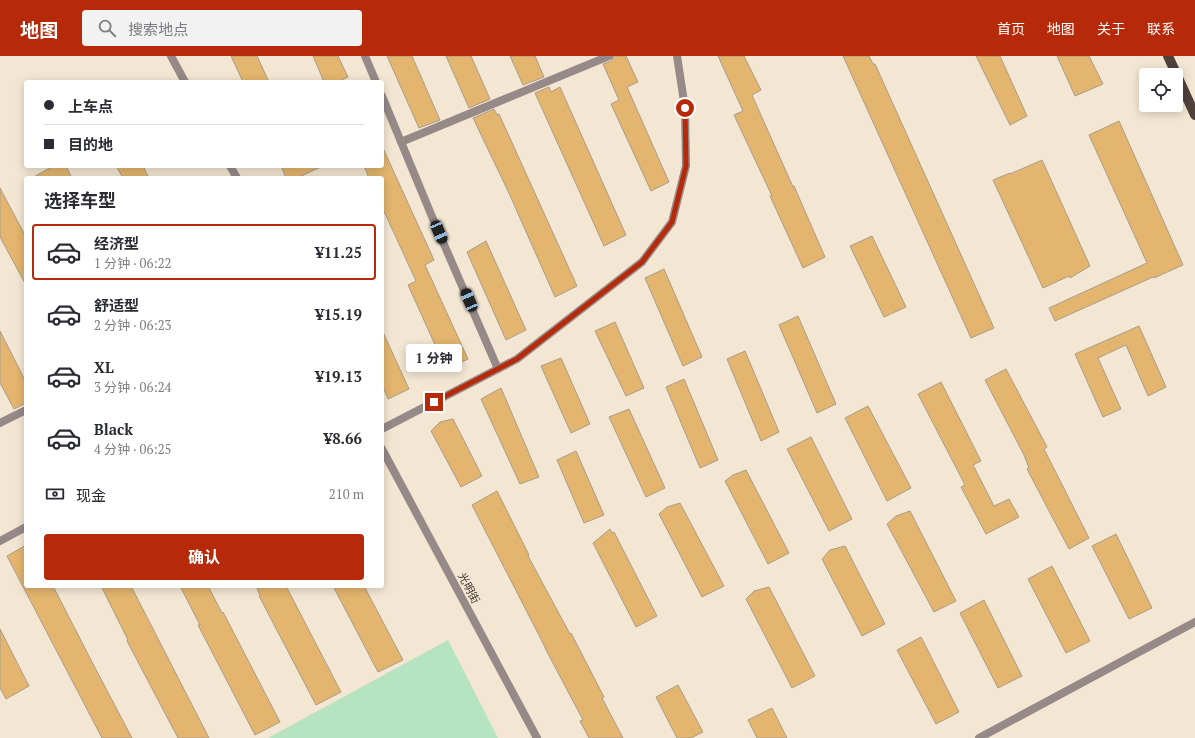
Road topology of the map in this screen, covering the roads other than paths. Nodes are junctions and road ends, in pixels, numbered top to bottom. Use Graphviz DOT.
graph roads {
  1 [pos="171,56"];
  2 [pos="365,56"];
  3 [pos="610,56"];
  4 [pos="677,56"];
  5 [pos="1168,56"];
  6 [pos="184,80"];
  7 [pos="375,80"];
  8 [pos="384,101"];
  9 [pos="1195,115"];
  10 [pos="401,142"];
  11 [pos="498,368"];
  12 [pos="24,411"];
  13 [pos="0,422"];
  14 [pos="384,427"];
  15 [pos="384,453"];
  16 [pos="24,528"];
  17 [pos="0,541"];
  18 [pos="1195,622"];
  19 [pos="537,738"];
  20 [pos="979,738"];
  1 -- 6 [label="street"];
  2 -- 7 [label="street"];
  3 -- 10 [label="street"];
  4 -- 11 [label="street"];
  5 -- 9 [label="main road"];
  8 -- 10 [label="street"];
  10 -- 11 [label="street"];
  11 -- 14 [label="street"];
  12 -- 13 [label="street"];
  15 -- 19 [label="street, 光明街"];
  16 -- 17 [label="street"];
  18 -- 20 [label="street"];
}
